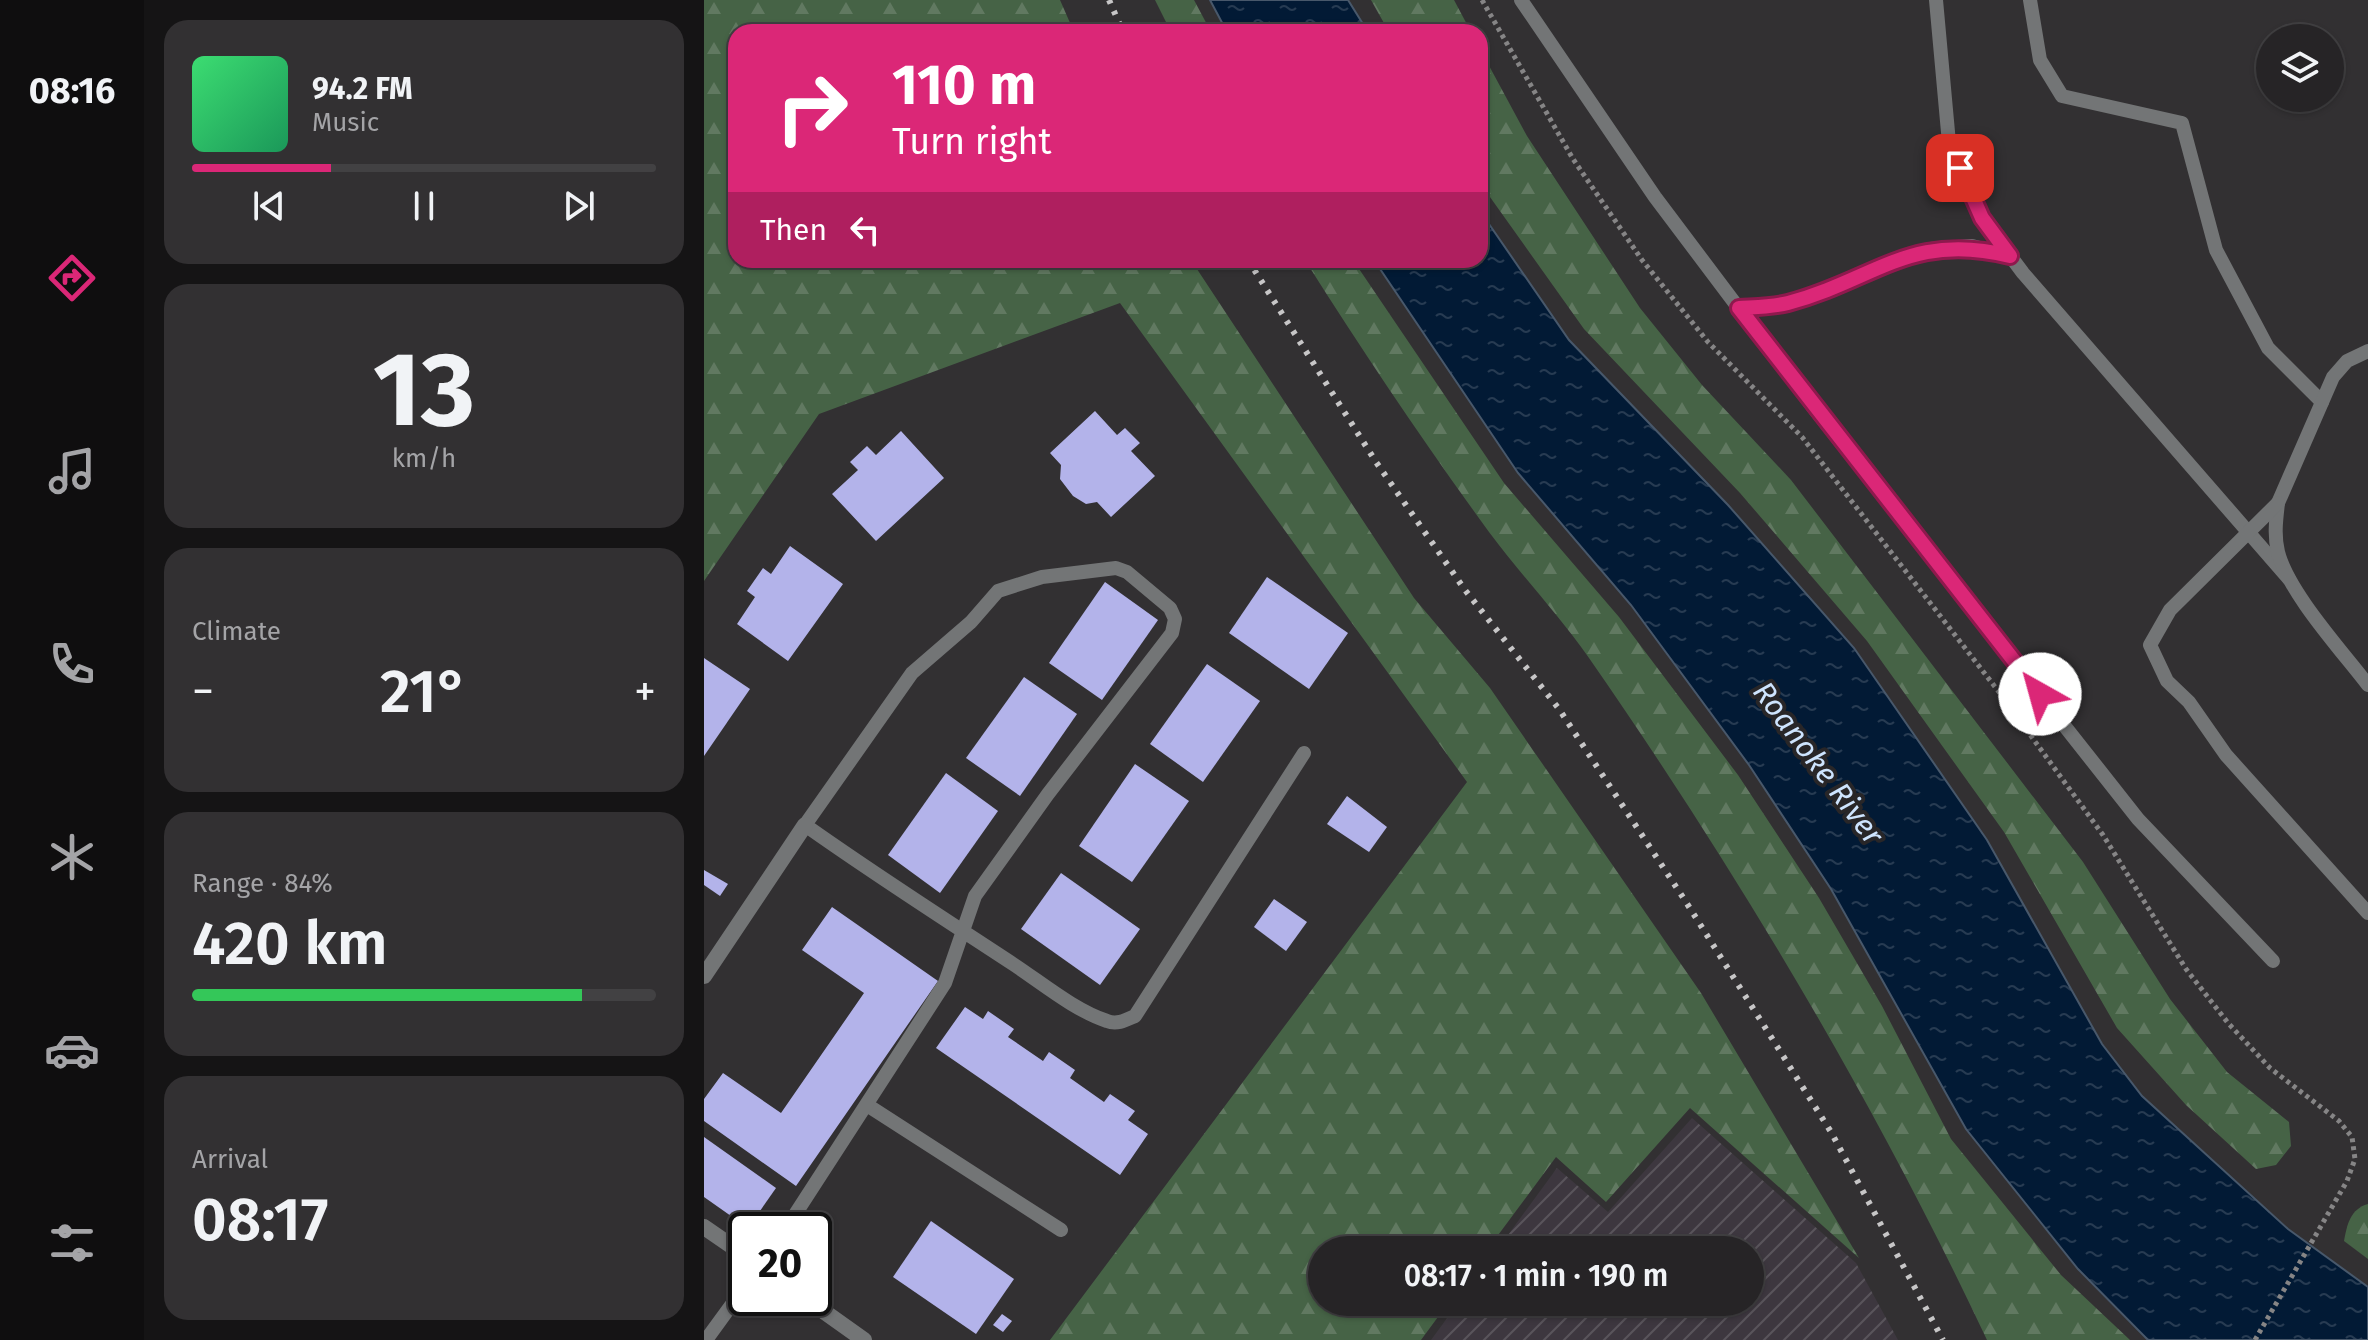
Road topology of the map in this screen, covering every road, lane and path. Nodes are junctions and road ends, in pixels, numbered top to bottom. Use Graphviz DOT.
graph roads {
  1 [pos="1482,0"];
  2 [pos="1521,0"];
  3 [pos="1936,0"];
  4 [pos="2030,0"];
  5 [pos="2010,256"];
  6 [pos="1739,308"];
  7 [pos="2368,351"];
  8 [pos="2322,402"];
  9 [pos="2278,503"];
  10 [pos="2250,534"];
  11 [pos="2289,579"];
  12 [pos="2368,685"];
  13 [pos="1304,753"];
  14 [pos="805,825"];
  15 [pos="2368,913"];
  16 [pos="963,931"];
  17 [pos="2273,961"];
  18 [pos="704,976"];
  19 [pos="867,1105"];
  20 [pos="797,1212"];
  21 [pos="704,1227"];
  22 [pos="1061,1230"];
  23 [pos="728,1244"];
  24 [pos="728,1310"];
  25 [pos="830,1316"];
  26 [pos="706,1340"];
  27 [pos="864,1340"];
  28 [pos="2255,1340"];
  1 -- 28 [label="path"];
  2 -- 6 [label="lane"];
  3 -- 5 [label="lane"];
  4 -- 8 [label="lane"];
  5 -- 6 [label="lane"];
  5 -- 10 [label="lane"];
  6 -- 17 [label="lane"];
  7 -- 8 [label="lane"];
  8 -- 9 [label="lane"];
  9 -- 10 [label="lane"];
  9 -- 11 [label="lane"];
  10 -- 11 [label="lane"];
  10 -- 15 [label="lane"];
  11 -- 12 [label="lane"];
  13 -- 16 [label="lane"];
  14 -- 16 [label="lane"];
  14 -- 16 [label="lane"];
  14 -- 18 [label="street"];
  16 -- 19 [label="lane"];
  19 -- 20 [label="lane"];
  19 -- 22 [label="lane"];
  21 -- 23 [label="street"];
  24 -- 26 [label="lane"];
  25 -- 27 [label="street"];
}
